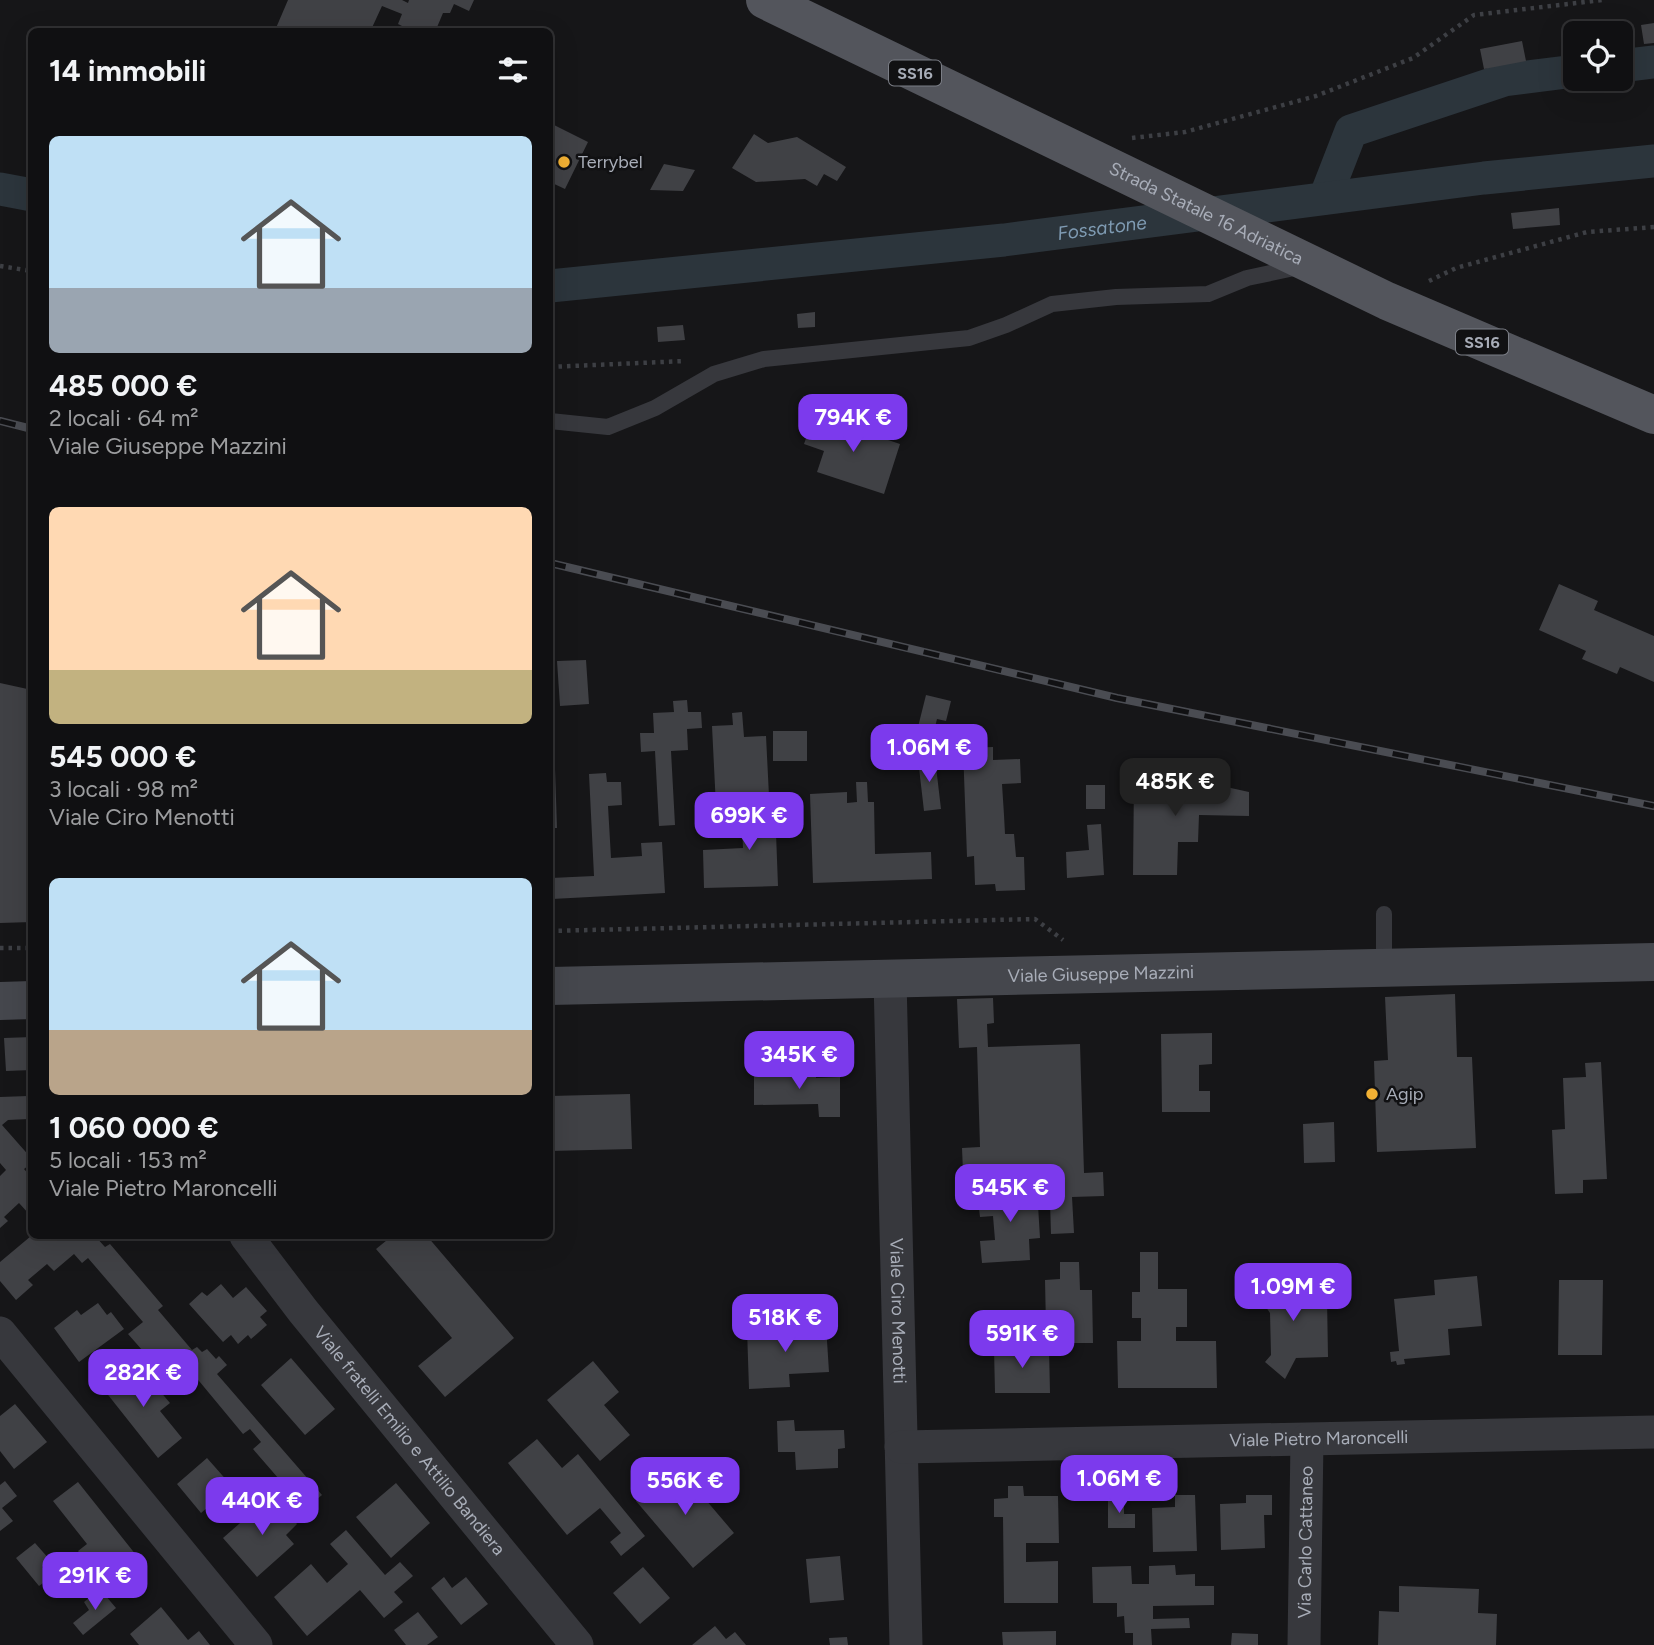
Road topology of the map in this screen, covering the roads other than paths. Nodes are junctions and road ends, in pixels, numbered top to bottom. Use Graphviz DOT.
graph roads {
  1 [pos="765,0"];
  2 [pos="1312,264"];
  3 [pos="1654,415"];
  4 [pos="553,421"];
  5 [pos="1384,914"];
  6 [pos="1654,962"];
  7 [pos="1384,968"];
  8 [pos="890,979"];
  9 [pos="553,986"];
  10 [pos="28,1000"];
  11 [pos="0,1001"];
  12 [pos="248,1239"];
  13 [pos="0,1334"];
  14 [pos="1654,1432"];
  15 [pos="1307,1440"];
  16 [pos="901,1447"];
  17 [pos="256,1645"];
  18 [pos="577,1645"];
  19 [pos="906,1645"];
  20 [pos="1304,1645"];
  1 -- 2 [label="main road, Strada Statale 16 Adriatica / SS16"];
  2 -- 3 [label="main road, Strada Statale 16 Adriatica / SS16"];
  2 -- 4 [label="lane"];
  5 -- 7 [label="lane"];
  6 -- 7 [label="street, Viale Giuseppe Mazzini"];
  7 -- 8 [label="street, Viale Giuseppe Mazzini"];
  8 -- 9 [label="street, Viale Giuseppe Mazzini"];
  8 -- 16 [label="street, Viale Ciro Menotti"];
  10 -- 11 [label="street"];
  12 -- 18 [label="street, Viale fratelli Emilio e Attilio Bandiera"];
  13 -- 17 [label="street"];
  14 -- 15 [label="street, Viale Pietro Maroncelli"];
  15 -- 16 [label="street, Viale Pietro Maroncelli"];
  15 -- 20 [label="street, Via Carlo Cattaneo"];
  16 -- 19 [label="street, Viale Ciro Menotti"];
}
